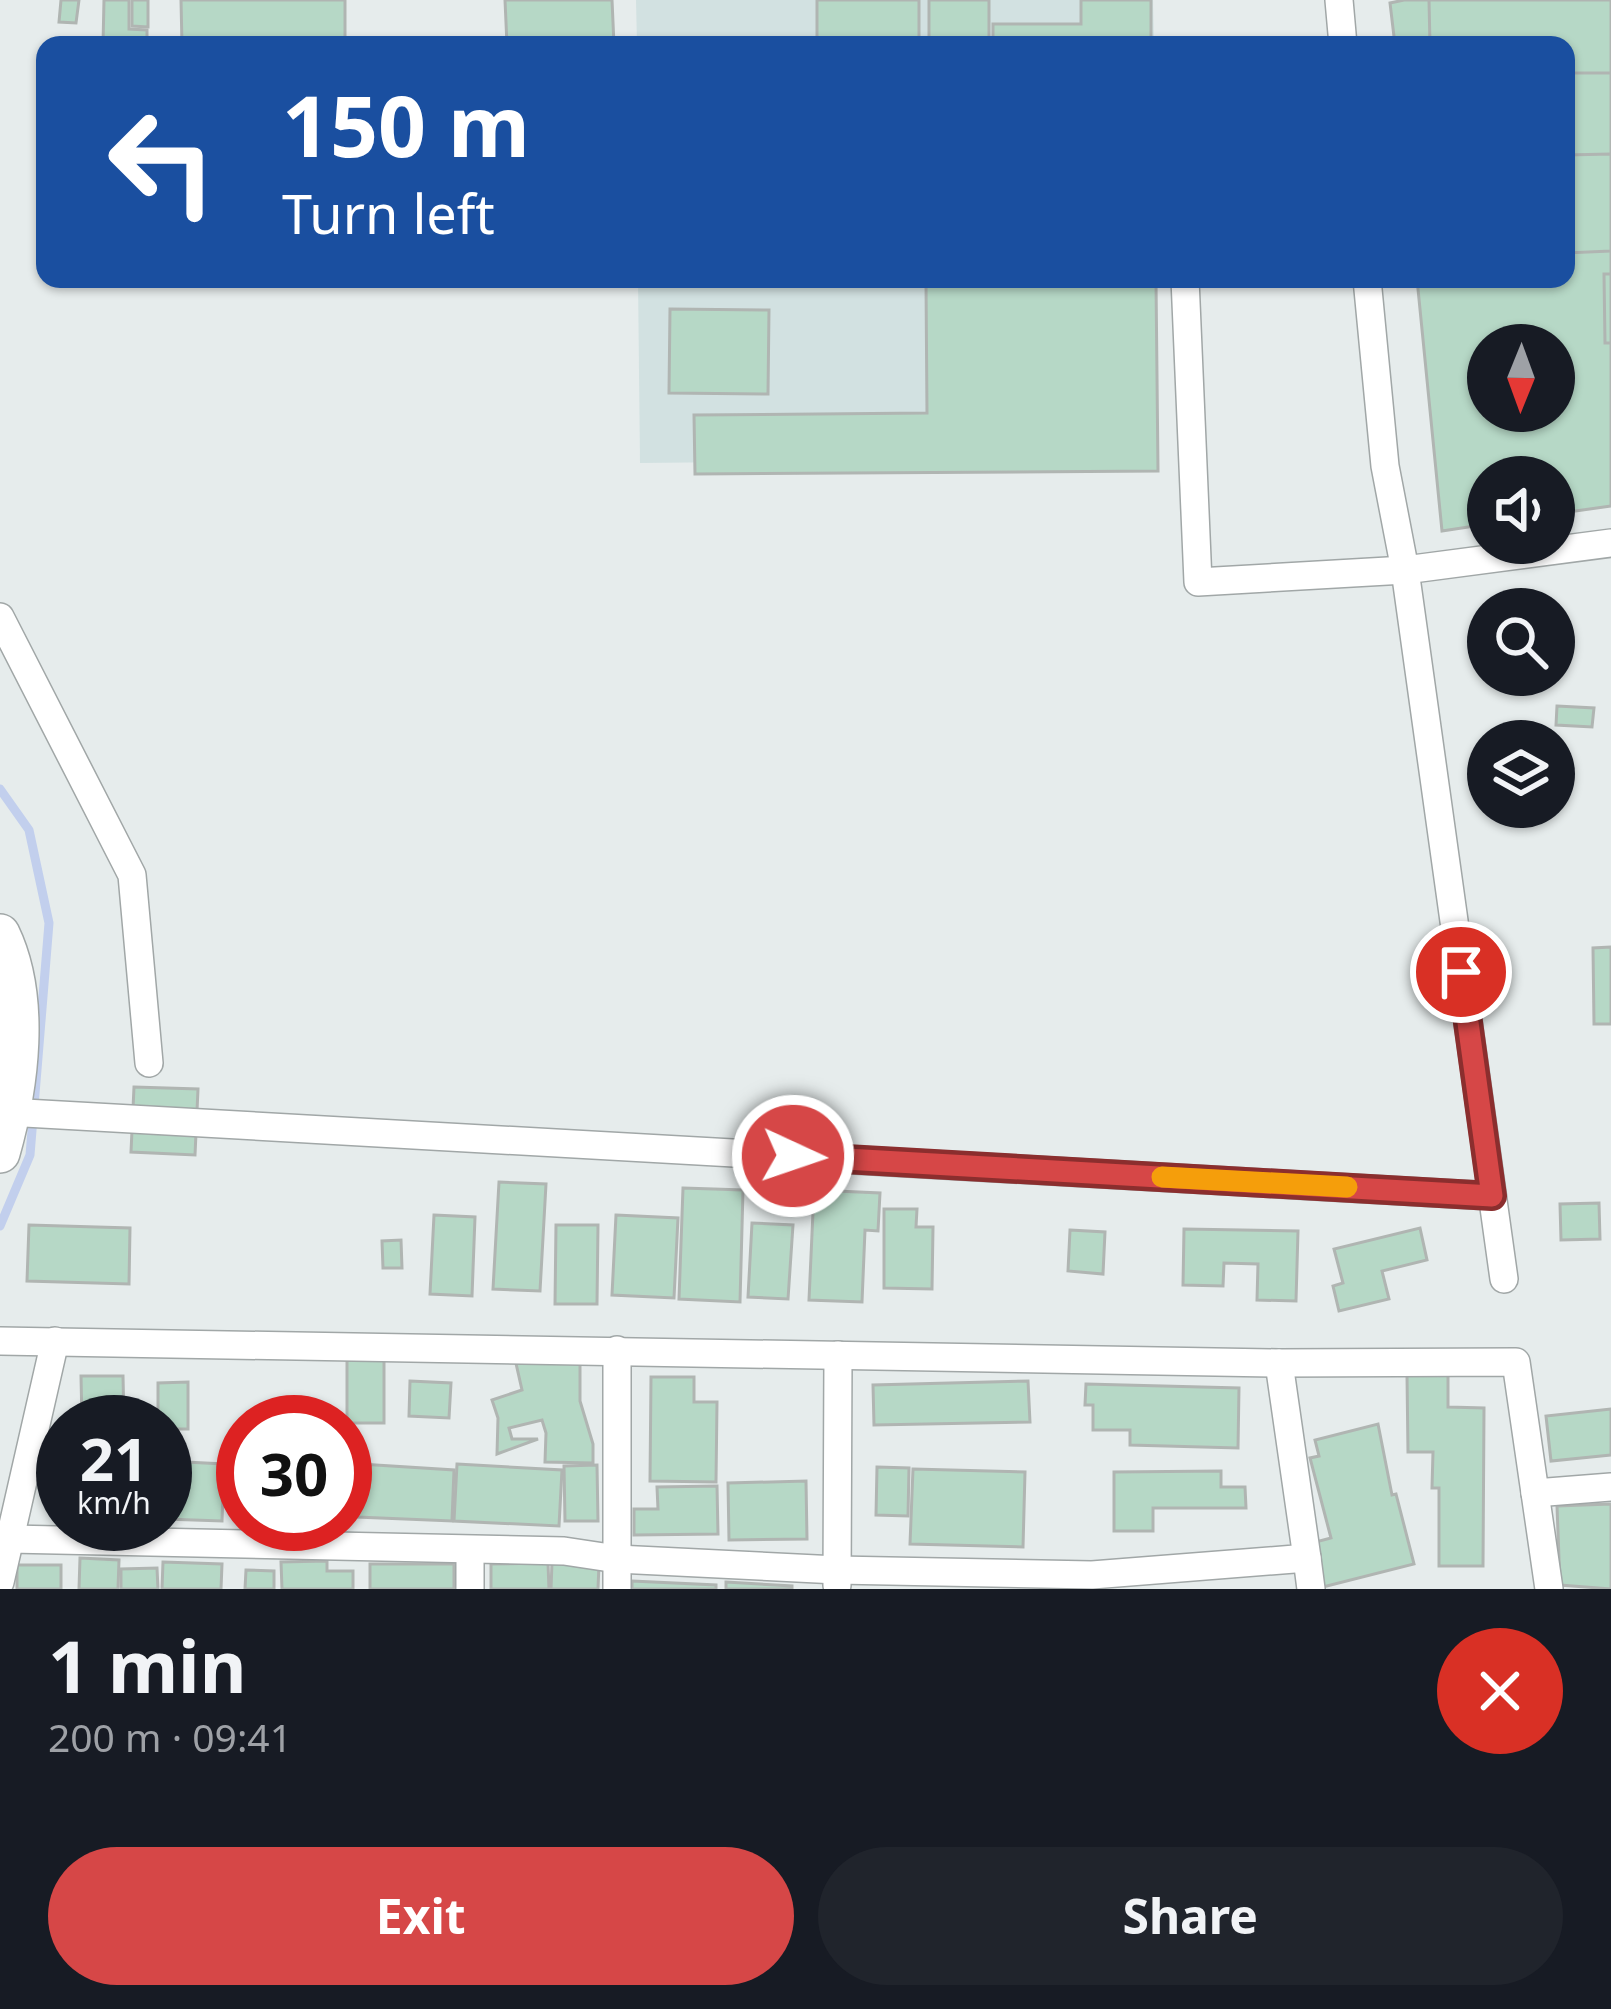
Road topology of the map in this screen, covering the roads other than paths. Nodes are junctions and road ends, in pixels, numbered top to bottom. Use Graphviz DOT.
graph roads {
  1 [pos="1339,0"];
  2 [pos="1342,36"];
  3 [pos="1185,288"];
  4 [pos="1367,288"];
  5 [pos="1611,542"];
  6 [pos="1405,570"];
  7 [pos="0,617"];
  8 [pos="0,934"];
  9 [pos="149,1063"];
  10 [pos="13,1113"];
  11 [pos="0,1153"];
  12 [pos="1492,1196"];
  13 [pos="1504,1279"];
  14 [pos="0,1341"];
  15 [pos="55,1341"];
  16 [pos="617,1351"];
  17 [pos="838,1355"];
  18 [pos="1280,1363"];
  19 [pos="1611,1487"];
  20 [pos="1535,1493"];
  21 [pos="10,1539"];
  22 [pos="470,1551"];
  23 [pos="1307,1558"];
  24 [pos="617,1559"];
  25 [pos="837,1580"];
  26 [pos="0,1582"];
  27 [pos="470,1589"];
  28 [pos="617,1589"];
  29 [pos="1311,1589"];
  30 [pos="1549,1589"];
  1 -- 2 [label="street"];
  3 -- 6 [label="street"];
  4 -- 6 [label="street"];
  5 -- 6 [label="street"];
  6 -- 12 [label="street"];
  7 -- 9 [label="street"];
  8 -- 10 [label="street"];
  10 -- 11 [label="street"];
  10 -- 12 [label="street"];
  12 -- 13 [label="street"];
  14 -- 15 [label="street"];
  15 -- 16 [label="street"];
  15 -- 21 [label="street"];
  16 -- 17 [label="street"];
  16 -- 24 [label="street"];
  17 -- 18 [label="street"];
  17 -- 25 [label="street"];
  18 -- 20 [label="street"];
  18 -- 23 [label="street"];
  19 -- 20 [label="street"];
  20 -- 30 [label="street"];
  21 -- 22 [label="street"];
  21 -- 26 [label="street"];
  22 -- 24 [label="street"];
  22 -- 27 [label="street"];
  23 -- 25 [label="street"];
  23 -- 29 [label="street"];
  24 -- 25 [label="street"];
  24 -- 28 [label="street"];
}
